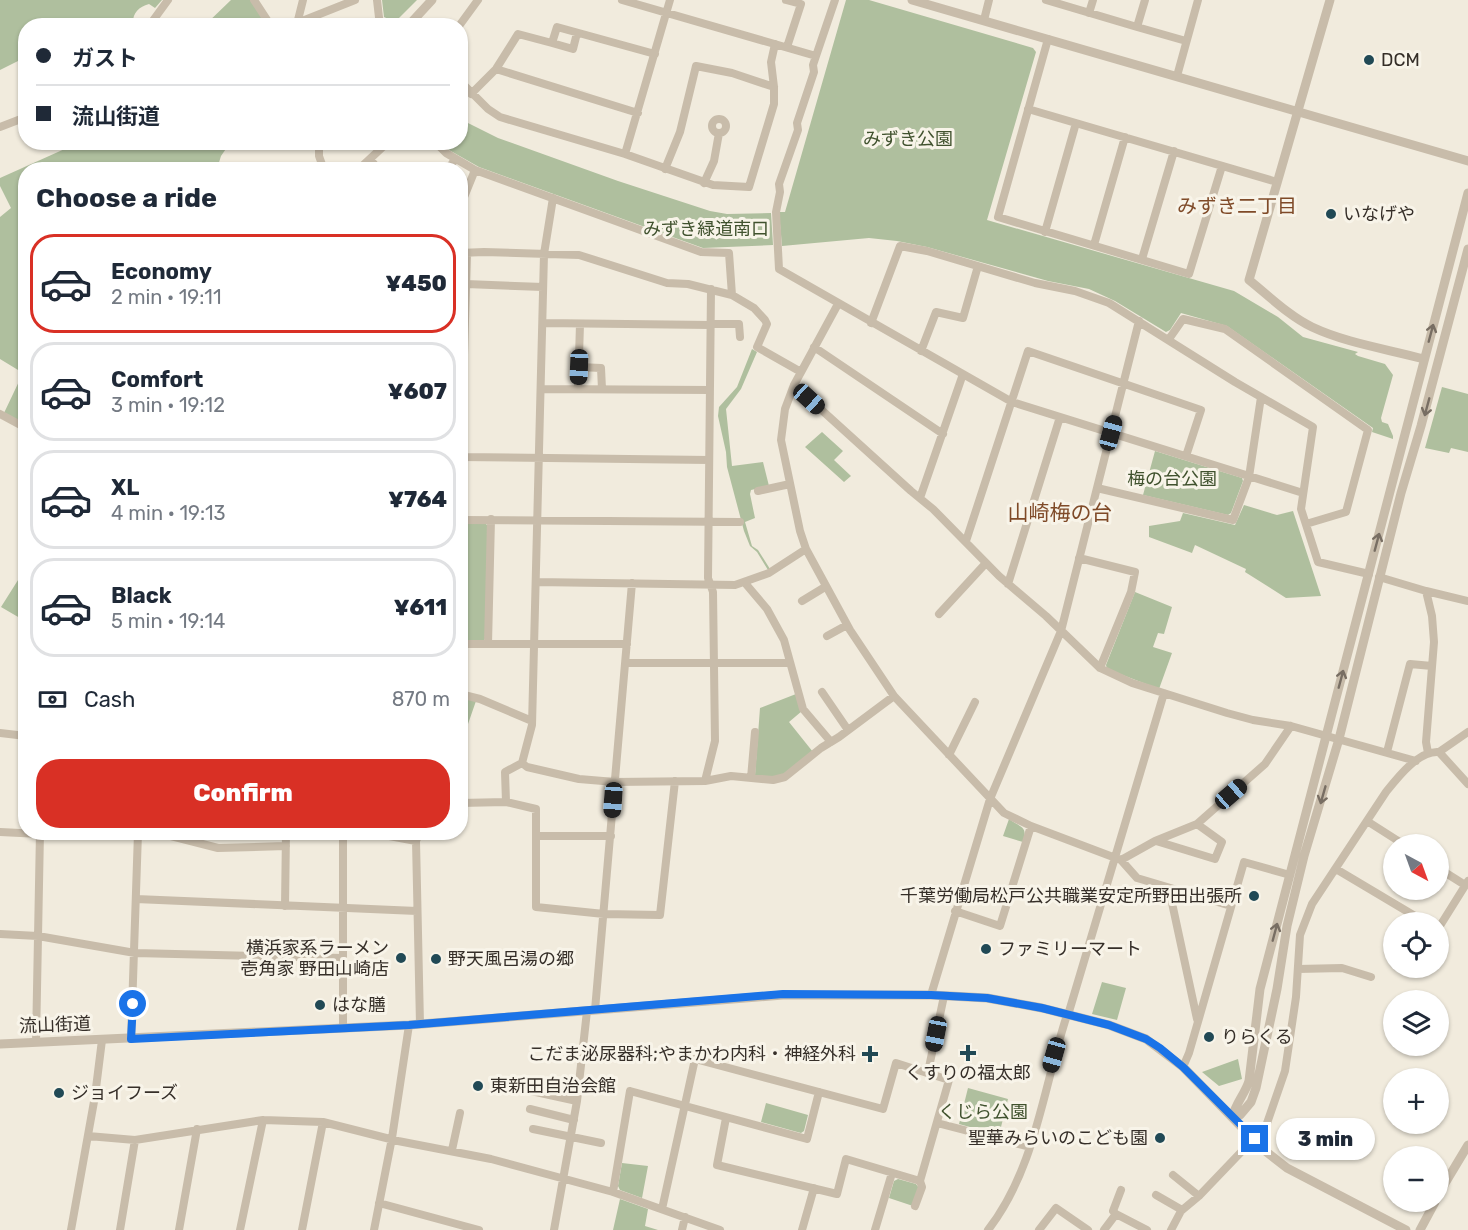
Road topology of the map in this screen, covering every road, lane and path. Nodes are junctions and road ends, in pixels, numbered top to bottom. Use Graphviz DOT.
graph roads {
  1 [pos="168,0"];
  2 [pos="254,0"];
  3 [pos="303,0"];
  4 [pos="355,0"];
  5 [pos="377,0"];
  6 [pos="432,0"];
  7 [pos="478,0"];
  8 [pos="622,0"];
  9 [pos="670,0"];
  10 [pos="786,0"];
  11 [pos="835,0"];
  12 [pos="912,0"];
  13 [pos="989,0"];
  14 [pos="1046,0"];
  15 [pos="1093,0"];
  16 [pos="1145,0"];
  17 [pos="1198,0"];
  18 [pos="1330,0"];
  19 [pos="667,13"];
  20 [pos="1089,13"];
  21 [pos="155,18"];
  22 [pos="266,18"];
  23 [pos="298,18"];
  24 [pos="312,18"];
  25 [pos="379,18"];
  26 [pos="415,18"];
  27 [pos="465,18"];
  28 [pos="984,20"];
  29 [pos="1137,27"];
  30 [pos="578,33"];
  31 [pos="1048,39"];
  32 [pos="1186,41"];
  33 [pos="552,43"];
  34 [pos="775,44"];
  35 [pos="788,47"];
  36 [pos="655,54"];
  37 [pos="816,56"];
  38 [pos="496,69"];
  39 [pos="1177,76"];
  40 [pos="774,87"];
  41 [pos="468,90"];
  42 [pos="471,94"];
  43 [pos="1028,109"];
  44 [pos="1297,112"];
  45 [pos="638,113"];
  46 [pos="18,120"];
  47 [pos="1076,123"];
  48 [pos="0,127"];
  49 [pos="719,133"];
  50 [pos="1125,137"];
  51 [pos="380,150"];
  52 [pos="444,150"];
  53 [pos="1174,151"];
  54 [pos="626,154"];
  55 [pos="370,159"];
  56 [pos="455,159"];
  57 [pos="1468,161"];
  58 [pos="367,162"];
  59 [pos="372,162"];
  60 [pos="453,162"];
  61 [pos="461,162"];
  62 [pos="468,166"];
  63 [pos="1222,166"];
  64 [pos="665,169"];
  65 [pos="476,170"];
  66 [pos="704,183"];
  67 [pos="1277,183"];
  68 [pos="468,188"];
  69 [pos="1468,194"];
  70 [pos="553,198"];
  71 [pos="1045,232"];
  72 [pos="1094,245"];
  73 [pos="1468,249"];
  74 [pos="468,253"];
  75 [pos="544,254"];
  76 [pos="1142,259"];
  77 [pos="978,266"];
  78 [pos="468,284"];
  79 [pos="543,287"];
  80 [pos="711,289"];
  81 [pos="732,295"];
  82 [pos="838,304"];
  83 [pos="1139,321"];
  84 [pos="871,322"];
  85 [pos="543,324"];
  86 [pos="580,324"];
  87 [pos="710,324"];
  88 [pos="740,337"];
  89 [pos="1169,339"];
  90 [pos="814,348"];
  91 [pos="921,351"];
  92 [pos="1424,359"];
  93 [pos="579,367"];
  94 [pos="801,372"];
  95 [pos="963,374"];
  96 [pos="1124,382"];
  97 [pos="794,385"];
  98 [pos="542,389"];
  99 [pos="578,389"];
  100 [pos="602,389"];
  101 [pos="710,390"];
  102 [pos="1261,397"];
  103 [pos="1012,402"];
  104 [pos="0,414"];
  105 [pos="1060,417"];
  106 [pos="18,424"];
  107 [pos="1111,433"];
  108 [pos="943,434"];
  109 [pos="1186,456"];
  110 [pos="468,457"];
  111 [pos="539,458"];
  112 [pos="709,460"];
  113 [pos="1249,477"];
  114 [pos="790,484"];
  115 [pos="1097,488"];
  116 [pos="758,491"];
  117 [pos="1303,493"];
  118 [pos="920,498"];
  119 [pos="491,519"];
  120 [pos="537,519"];
  121 [pos="468,520"];
  122 [pos="709,522"];
  123 [pos="740,522"];
  124 [pos="1306,524"];
  125 [pos="966,541"];
  126 [pos="806,549"];
  127 [pos="1079,558"];
  128 [pos="986,563"];
  129 [pos="1369,574"];
  130 [pos="1379,577"];
  131 [pos="536,582"];
  132 [pos="632,583"];
  133 [pos="745,583"];
  134 [pos="1008,584"];
  135 [pos="711,585"];
  136 [pos="825,587"];
  137 [pos="1426,591"];
  138 [pos="802,601"];
  139 [pos="1468,601"];
  140 [pos="939,614"];
  141 [pos="847,625"];
  142 [pos="1061,631"];
  143 [pos="827,636"];
  144 [pos="534,643"];
  145 [pos="468,644"];
  146 [pos="488,644"];
  147 [pos="627,644"];
  148 [pos="625,663"];
  149 [pos="714,663"];
  150 [pos="790,663"];
  151 [pos="1432,666"];
  152 [pos="1100,668"];
  153 [pos="822,692"];
  154 [pos="1164,693"];
  155 [pos="468,696"];
  156 [pos="894,696"];
  157 [pos="975,702"];
  158 [pos="532,721"];
  159 [pos="1291,726"];
  160 [pos="848,730"];
  161 [pos="755,732"];
  162 [pos="1468,732"];
  163 [pos="0,733"];
  164 [pos="18,735"];
  165 [pos="1325,735"];
  166 [pos="1339,739"];
  167 [pos="831,742"];
  168 [pos="1387,752"];
  169 [pos="1439,752"];
  170 [pos="1428,753"];
  171 [pos="949,755"];
  172 [pos="1416,761"];
  173 [pos="522,764"];
  174 [pos="751,778"];
  175 [pos="675,781"];
  176 [pos="705,781"];
  177 [pos="615,782"];
  178 [pos="1468,784"];
  179 [pos="990,799"];
  180 [pos="506,802"];
  181 [pos="468,803"];
  182 [pos="1367,821"];
  183 [pos="1197,824"];
  184 [pos="1031,826"];
  185 [pos="0,832"];
  186 [pos="18,832"];
  187 [pos="1387,834"];
  188 [pos="536,836"];
  189 [pos="611,836"];
  190 [pos="40,840"];
  191 [pos="138,840"];
  192 [pos="187,840"];
  193 [pos="286,840"];
  194 [pos="343,840"];
  195 [pos="418,840"];
  196 [pos="1155,841"];
  197 [pos="286,846"];
  198 [pos="1117,859"];
  199 [pos="1336,869"];
  200 [pos="1290,875"];
  201 [pos="1449,875"];
  202 [pos="1466,887"];
  203 [pos="1169,889"];
  204 [pos="136,899"];
  205 [pos="285,906"];
  206 [pos="1231,906"];
  207 [pos="342,907"];
  208 [pos="417,911"];
  209 [pos="955,911"];
  210 [pos="1408,912"];
  211 [pos="1449,912"];
  212 [pos="604,914"];
  213 [pos="1286,932"];
  214 [pos="0,934"];
  215 [pos="1300,935"];
  216 [pos="38,936"];
  217 [pos="135,953"];
  218 [pos="342,958"];
  219 [pos="1298,969"];
  220 [pos="1371,977"];
  221 [pos="1191,986"];
  222 [pos="1206,990"];
  223 [pos="931,995"];
  224 [pos="944,996"];
  225 [pos="591,1011"];
  226 [pos="1067,1015"];
  227 [pos="1197,1023"];
  228 [pos="420,1024"];
  229 [pos="409,1025"];
  230 [pos="343,1028"];
  231 [pos="131,1039"];
  232 [pos="102,1040"];
  233 [pos="36,1042"];
  234 [pos="0,1044"];
  235 [pos="1183,1067"];
  236 [pos="928,1072"];
  237 [pos="522,1089"];
  238 [pos="819,1092"];
  239 [pos="577,1101"];
  240 [pos="683,1106"];
  241 [pos="530,1109"];
  242 [pos="460,1113"];
  243 [pos="1233,1116"];
  244 [pos="726,1118"];
  245 [pos="263,1120"];
  246 [pos="574,1120"];
  247 [pos="323,1122"];
  248 [pos="937,1122"];
  249 [pos="197,1129"];
  250 [pos="533,1130"];
  251 [pos="88,1136"];
  252 [pos="392,1138"];
  253 [pos="571,1138"];
  254 [pos="1255,1139"];
  255 [pos="135,1140"];
  256 [pos="601,1143"];
  257 [pos="1468,1145"];
  258 [pos="1030,1147"];
  259 [pos="452,1150"];
  260 [pos="892,1173"];
  261 [pos="1173,1175"];
  262 [pos="1449,1177"];
  263 [pos="564,1180"];
  264 [pos="920,1180"];
  265 [pos="814,1188"];
  266 [pos="1121,1190"];
  267 [pos="613,1192"];
  268 [pos="1156,1195"];
  269 [pos="1199,1196"];
  270 [pos="379,1203"];
  271 [pos="915,1206"];
  272 [pos="662,1209"];
  273 [pos="1182,1210"];
  274 [pos="1430,1212"];
  275 [pos="1116,1214"];
  276 [pos="684,1217"];
  277 [pos="452,1226"];
  278 [pos="70,1230"];
  279 [pos="120,1230"];
  280 [pos="179,1230"];
  281 [pos="240,1230"];
  282 [pos="302,1230"];
  283 [pos="374,1230"];
  284 [pos="480,1230"];
  285 [pos="554,1230"];
  286 [pos="682,1230"];
  287 [pos="720,1230"];
  288 [pos="802,1230"];
  289 [pos="875,1230"];
  290 [pos="988,1230"];
  291 [pos="1040,1230"];
  292 [pos="1088,1230"];
  293 [pos="1104,1230"];
  294 [pos="1147,1230"];
  295 [pos="1170,1230"];
  296 [pos="1406,1230"];
  297 [pos="1420,1230"];
  1 -- 21 [label="street"];
  2 -- 22 [label="street"];
  3 -- 23 [label="street"];
  4 -- 24 [label="street"];
  5 -- 25 [label="street"];
  6 -- 26 [label="street"];
  7 -- 27 [label="street"];
  8 -- 19 [label="street"];
  9 -- 19 [label="street"];
  10 -- 35 [label="street"];
  11 -- 37 [label="street"];
  12 -- 28 [label="street"];
  13 -- 28 [label="street"];
  14 -- 20 [label="street"];
  15 -- 20 [label="street"];
  16 -- 29 [label="street"];
  17 -- 32 [label="street"];
  18 -- 44 [label="street"];
  19 -- 34 [label="street"];
  19 -- 36 [label="street"];
  20 -- 29 [label="street"];
  28 -- 31 [label="street"];
  29 -- 32 [label="street"];
  30 -- 33 [label="street"];
  30 -- 33 [label="street"];
  30 -- 36 [label="street"];
  31 -- 39 [label="street"];
  31 -- 43 [label="street"];
  32 -- 39 [label="street"];
  33 -- 38 [label="street"];
  34 -- 35 [label="street"];
  34 -- 40 [label="street"];
  35 -- 37 [label="street"];
  36 -- 45 [label="street"];
  37 -- 82 [label="street"];
  38 -- 42 [label="street"];
  38 -- 45 [label="street"];
  39 -- 44 [label="street"];
  40 -- 64 [label="street"];
  40 -- 66 [label="street"];
  41 -- 42 [label="street"];
  42 -- 54 [label="street"];
  43 -- 47 [label="street"];
  43 -- 71 [label="street"];
  44 -- 57 [label="street"];
  44 -- 67 [label="street"];
  45 -- 54 [label="street"];
  46 -- 48 [label="street"];
  47 -- 50 [label="street"];
  47 -- 71 [label="street"];
  49 -- 66 [label="street"];
  50 -- 53 [label="street"];
  50 -- 72 [label="street"];
  51 -- 55 [label="street"];
  52 -- 56 [label="street"];
  53 -- 63 [label="street"];
  53 -- 76 [label="street"];
  54 -- 64 [label="street"];
  55 -- 58 [label="street"];
  55 -- 59 [label="street"];
  56 -- 60 [label="street"];
  56 -- 61 [label="street"];
  62 -- 65 [label="street"];
  63 -- 67 [label="street"];
  63 -- 76 [label="street"];
  64 -- 66 [label="street"];
  65 -- 68 [label="street"];
  65 -- 70 [label="street"];
  67 -- 92 [label="street"];
  92 -- 69 [label="street, one-way"];
  70 -- 75 [label="street"];
  70 -- 81 [label="street"];
  71 -- 72 [label="street"];
  72 -- 76 [label="street"];
  73 -- 130 [label="street, one-way"];
  74 -- 75 [label="street"];
  75 -- 79 [label="street"];
  75 -- 80 [label="street"];
  77 -- 83 [label="street"];
  77 -- 84 [label="street"];
  77 -- 91 [label="street"];
  78 -- 79 [label="street"];
  79 -- 85 [label="street"];
  80 -- 81 [label="street"];
  80 -- 87 [label="street"];
  81 -- 94 [label="street"];
  82 -- 84 [label="street"];
  82 -- 90 [label="street"];
  83 -- 89 [label="street"];
  83 -- 96 [label="street"];
  84 -- 91 [label="street"];
  85 -- 86 [label="street"];
  85 -- 98 [label="street"];
  86 -- 87 [label="street"];
  86 -- 93 [label="street"];
  87 -- 88 [label="street"];
  87 -- 101 [label="street"];
  89 -- 102 [label="street"];
  89 -- 124 [label="street"];
  90 -- 94 [label="street"];
  90 -- 108 [label="street"];
  91 -- 95 [label="street"];
  129 -- 92 [label="street, one-way"];
  93 -- 99 [label="street"];
  93 -- 100 [label="street"];
  94 -- 97 [label="street"];
  95 -- 103 [label="street"];
  95 -- 108 [label="street"];
  96 -- 103 [label="street"];
  96 -- 107 [label="street"];
  96 -- 109 [label="street"];
  97 -- 114 [label="street"];
  97 -- 118 [label="street"];
  98 -- 99 [label="street"];
  98 -- 111 [label="street"];
  99 -- 100 [label="street"];
  100 -- 101 [label="street"];
  101 -- 112 [label="street"];
  102 -- 113 [label="street"];
  102 -- 117 [label="street"];
  103 -- 105 [label="street"];
  103 -- 125 [label="street"];
  104 -- 106 [label="street"];
  105 -- 107 [label="street"];
  105 -- 134 [label="street"];
  107 -- 109 [label="street"];
  107 -- 115 [label="street"];
  108 -- 118 [label="street"];
  109 -- 113 [label="street"];
  110 -- 111 [label="street"];
  111 -- 112 [label="street"];
  111 -- 120 [label="street"];
  112 -- 122 [label="street"];
  113 -- 115 [label="street"];
  113 -- 117 [label="street"];
  114 -- 116 [label="street"];
  114 -- 126 [label="street"];
  115 -- 127 [label="street"];
  117 -- 124 [label="street"];
  118 -- 125 [label="street"];
  119 -- 120 [label="street"];
  119 -- 121 [label="street"];
  119 -- 146 [label="street"];
  120 -- 122 [label="street"];
  120 -- 131 [label="street"];
  122 -- 123 [label="street"];
  122 -- 135 [label="street"];
  124 -- 129 [label="street"];
  125 -- 128 [label="street"];
  126 -- 133 [label="street"];
  126 -- 136 [label="street"];
  127 -- 142 [label="street"];
  127 -- 152 [label="street"];
  128 -- 134 [label="street"];
  128 -- 140 [label="street"];
  165 -- 129 [label="street, one-way"];
  130 -- 137 [label="street"];
  130 -- 166 [label="street"];
  131 -- 132 [label="street"];
  131 -- 144 [label="street"];
  132 -- 135 [label="street"];
  132 -- 147 [label="street"];
  133 -- 135 [label="street"];
  133 -- 150 [label="street"];
  134 -- 142 [label="street"];
  135 -- 149 [label="street"];
  136 -- 138 [label="street"];
  136 -- 141 [label="street"];
  137 -- 139 [label="street"];
  137 -- 151 [label="street"];
  141 -- 143 [label="street"];
  141 -- 156 [label="street"];
  142 -- 152 [label="street"];
  142 -- 179 [label="street"];
  144 -- 146 [label="street"];
  144 -- 147 [label="street"];
  144 -- 158 [label="street"];
  145 -- 146 [label="street"];
  147 -- 148 [label="street"];
  148 -- 149 [label="street"];
  148 -- 177 [label="street"];
  149 -- 150 [label="street"];
  149 -- 176 [label="street"];
  150 -- 167 [label="street"];
  151 -- 168 [label="street"];
  151 -- 170 [label="street"];
  152 -- 154 [label="street"];
  153 -- 160 [label="street"];
  154 -- 159 [label="street"];
  154 -- 198 [label="street"];
  155 -- 158 [label="street"];
  156 -- 160 [label="street"];
  156 -- 171 [label="street"];
  157 -- 171 [label="street"];
  158 -- 173 [label="street"];
  159 -- 165 [label="street"];
  159 -- 183 [label="street"];
  160 -- 167 [label="street"];
  161 -- 174 [label="street"];
  162 -- 169 [label="street"];
  163 -- 164 [label="street"];
  165 -- 166 [label="street"];
  165 -- 200 [label="street"];
  166 -- 168 [label="street"];
  166 -- 213 [label="street, one-way"];
  167 -- 174 [label="street"];
  168 -- 172 [label="street"];
  169 -- 170 [label="street"];
  169 -- 178 [label="street"];
  170 -- 172 [label="street"];
  171 -- 179 [label="street"];
  172 -- 182 [label="street"];
  173 -- 177 [label="street"];
  173 -- 180 [label="street"];
  174 -- 176 [label="street"];
  175 -- 176 [label="street"];
  175 -- 177 [label="street"];
  175 -- 212 [label="street"];
  177 -- 189 [label="street"];
  179 -- 184 [label="street"];
  179 -- 209 [label="street"];
  180 -- 181 [label="street"];
  180 -- 188 [label="street"];
  182 -- 187 [label="street"];
  182 -- 199 [label="street"];
  183 -- 196 [label="street"];
  183 -- 196 [label="street"];
  184 -- 198 [label="street"];
  184 -- 209 [label="street"];
  185 -- 186 [label="street"];
  188 -- 189 [label="street"];
  188 -- 212 [label="street"];
  189 -- 212 [label="street"];
  190 -- 216 [label="street"];
  191 -- 204 [label="street"];
  192 -- 197 [label="street"];
  193 -- 197 [label="street"];
  194 -- 207 [label="street"];
  195 -- 208 [label="street"];
  196 -- 198 [label="street"];
  197 -- 205 [label="street"];
  198 -- 203 [label="street"];
  198 -- 226 [label="street"];
  199 -- 210 [label="street"];
  199 -- 215 [label="street"];
  200 -- 206 [label="street"];
  243 -- 200 [label="street, one-way"];
  201 -- 202 [label="street"];
  202 -- 211 [label="street"];
  203 -- 206 [label="street"];
  203 -- 221 [label="street"];
  204 -- 205 [label="street"];
  204 -- 217 [label="street"];
  205 -- 207 [label="street"];
  206 -- 222 [label="street"];
  207 -- 208 [label="street"];
  207 -- 218 [label="street"];
  208 -- 228 [label="street"];
  209 -- 223 [label="street"];
  212 -- 225 [label="street"];
  213 -- 215 [label="street"];
  213 -- 243 [label="street"];
  214 -- 216 [label="street"];
  215 -- 219 [label="street"];
  216 -- 217 [label="street"];
  216 -- 233 [label="street"];
  217 -- 218 [label="street"];
  217 -- 231 [label="street"];
  218 -- 230 [label="street"];
  219 -- 220 [label="street"];
  219 -- 254 [label="street"];
  221 -- 222 [label="street"];
  221 -- 227 [label="street"];
  222 -- 227 [label="street"];
  223 -- 224 [label="street, 流山街道"];
  223 -- 225 [label="street, 流山街道"];
  224 -- 226 [label="street, 流山街道"];
  224 -- 236 [label="street"];
  225 -- 228 [label="street, 流山街道"];
  225 -- 239 [label="street"];
  226 -- 235 [label="street, 流山街道"];
  226 -- 258 [label="street"];
  227 -- 235 [label="street"];
  228 -- 229 [label="street, 流山街道"];
  229 -- 230 [label="street, 流山街道"];
  229 -- 252 [label="street"];
  230 -- 231 [label="street, 流山街道"];
  231 -- 232 [label="street, 流山街道"];
  232 -- 233 [label="street, 流山街道"];
  232 -- 251 [label="street"];
  233 -- 234 [label="street, 流山街道"];
  235 -- 243 [label="street, 流山街道"];
  236 -- 238 [label="street"];
  236 -- 248 [label="street"];
  237 -- 239 [label="street"];
  238 -- 240 [label="street"];
  238 -- 244 [label="street"];
  239 -- 246 [label="street"];
  240 -- 244 [label="street"];
  240 -- 267 [label="street"];
  240 -- 272 [label="street"];
  241 -- 246 [label="street"];
  242 -- 259 [label="street"];
  243 -- 254 [label="street, 流山街道"];
  244 -- 265 [label="street"];
  245 -- 247 [label="street"];
  245 -- 249 [label="street"];
  245 -- 281 [label="street"];
  246 -- 253 [label="street"];
  247 -- 252 [label="street"];
  247 -- 282 [label="street"];
  248 -- 258 [label="street"];
  248 -- 264 [label="street"];
  249 -- 255 [label="street"];
  249 -- 280 [label="street"];
  250 -- 253 [label="street"];
  251 -- 255 [label="street"];
  251 -- 278 [label="street"];
  252 -- 259 [label="street"];
  252 -- 270 [label="street"];
  253 -- 256 [label="street"];
  253 -- 263 [label="street"];
  254 -- 269 [label="street"];
  254 -- 296 [label="street, 流山街道"];
  255 -- 279 [label="street"];
  257 -- 262 [label="street"];
  258 -- 290 [label="street"];
  259 -- 263 [label="street"];
  260 -- 264 [label="street"];
  260 -- 265 [label="street"];
  260 -- 289 [label="street"];
  261 -- 269 [label="street"];
  263 -- 267 [label="street"];
  263 -- 285 [label="street"];
  264 -- 271 [label="street"];
  265 -- 288 [label="street"];
  266 -- 275 [label="street"];
  267 -- 272 [label="street"];
  268 -- 273 [label="street"];
  269 -- 273 [label="street"];
  270 -- 277 [label="street"];
  270 -- 283 [label="street"];
  272 -- 276 [label="street"];
  273 -- 295 [label="street"];
  274 -- 297 [label="street"];
  275 -- 293 [label="street"];
  275 -- 294 [label="street"];
  276 -- 286 [label="street"];
  276 -- 287 [label="street"];
  277 -- 284 [label="street"];
  291 -- 292 [label="street"];
}
